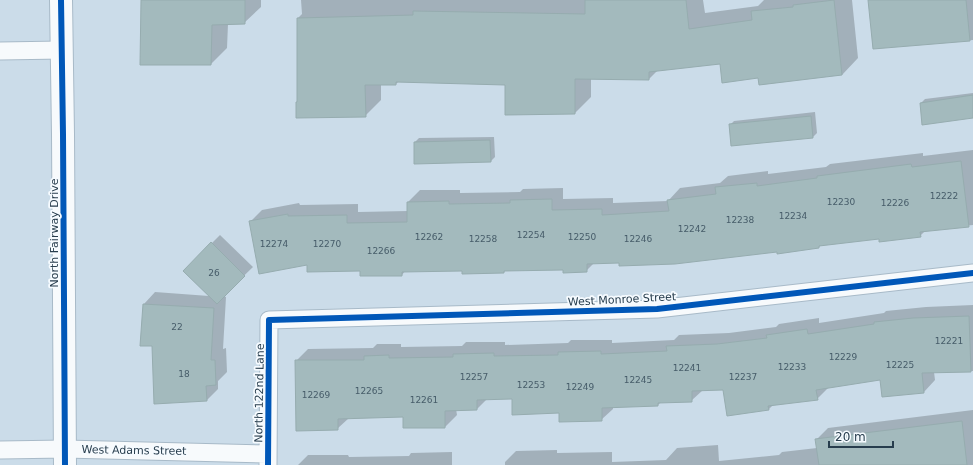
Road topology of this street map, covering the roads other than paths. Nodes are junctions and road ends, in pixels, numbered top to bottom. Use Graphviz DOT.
graph roads {
  1 [pos="61,0"];
  2 [pos="62,50"];
  3 [pos="0,51"];
  4 [pos="973,273"];
  5 [pos="269,320"];
  6 [pos="0,450"];
  7 [pos="65,457"];
  8 [pos="268,460"];
  1 -- 2 [label="street, North Fairway Drive"];
  2 -- 3 [label="street"];
  2 -- 7 [label="street, North Fairway Drive"];
  4 -- 5 [label="street, West Monroe Street"];
  5 -- 8 [label="street, North 122nd Lane"];
  6 -- 7 [label="street, West Adams Street"];
  7 -- 8 [label="street, West Adams Street"];
}
